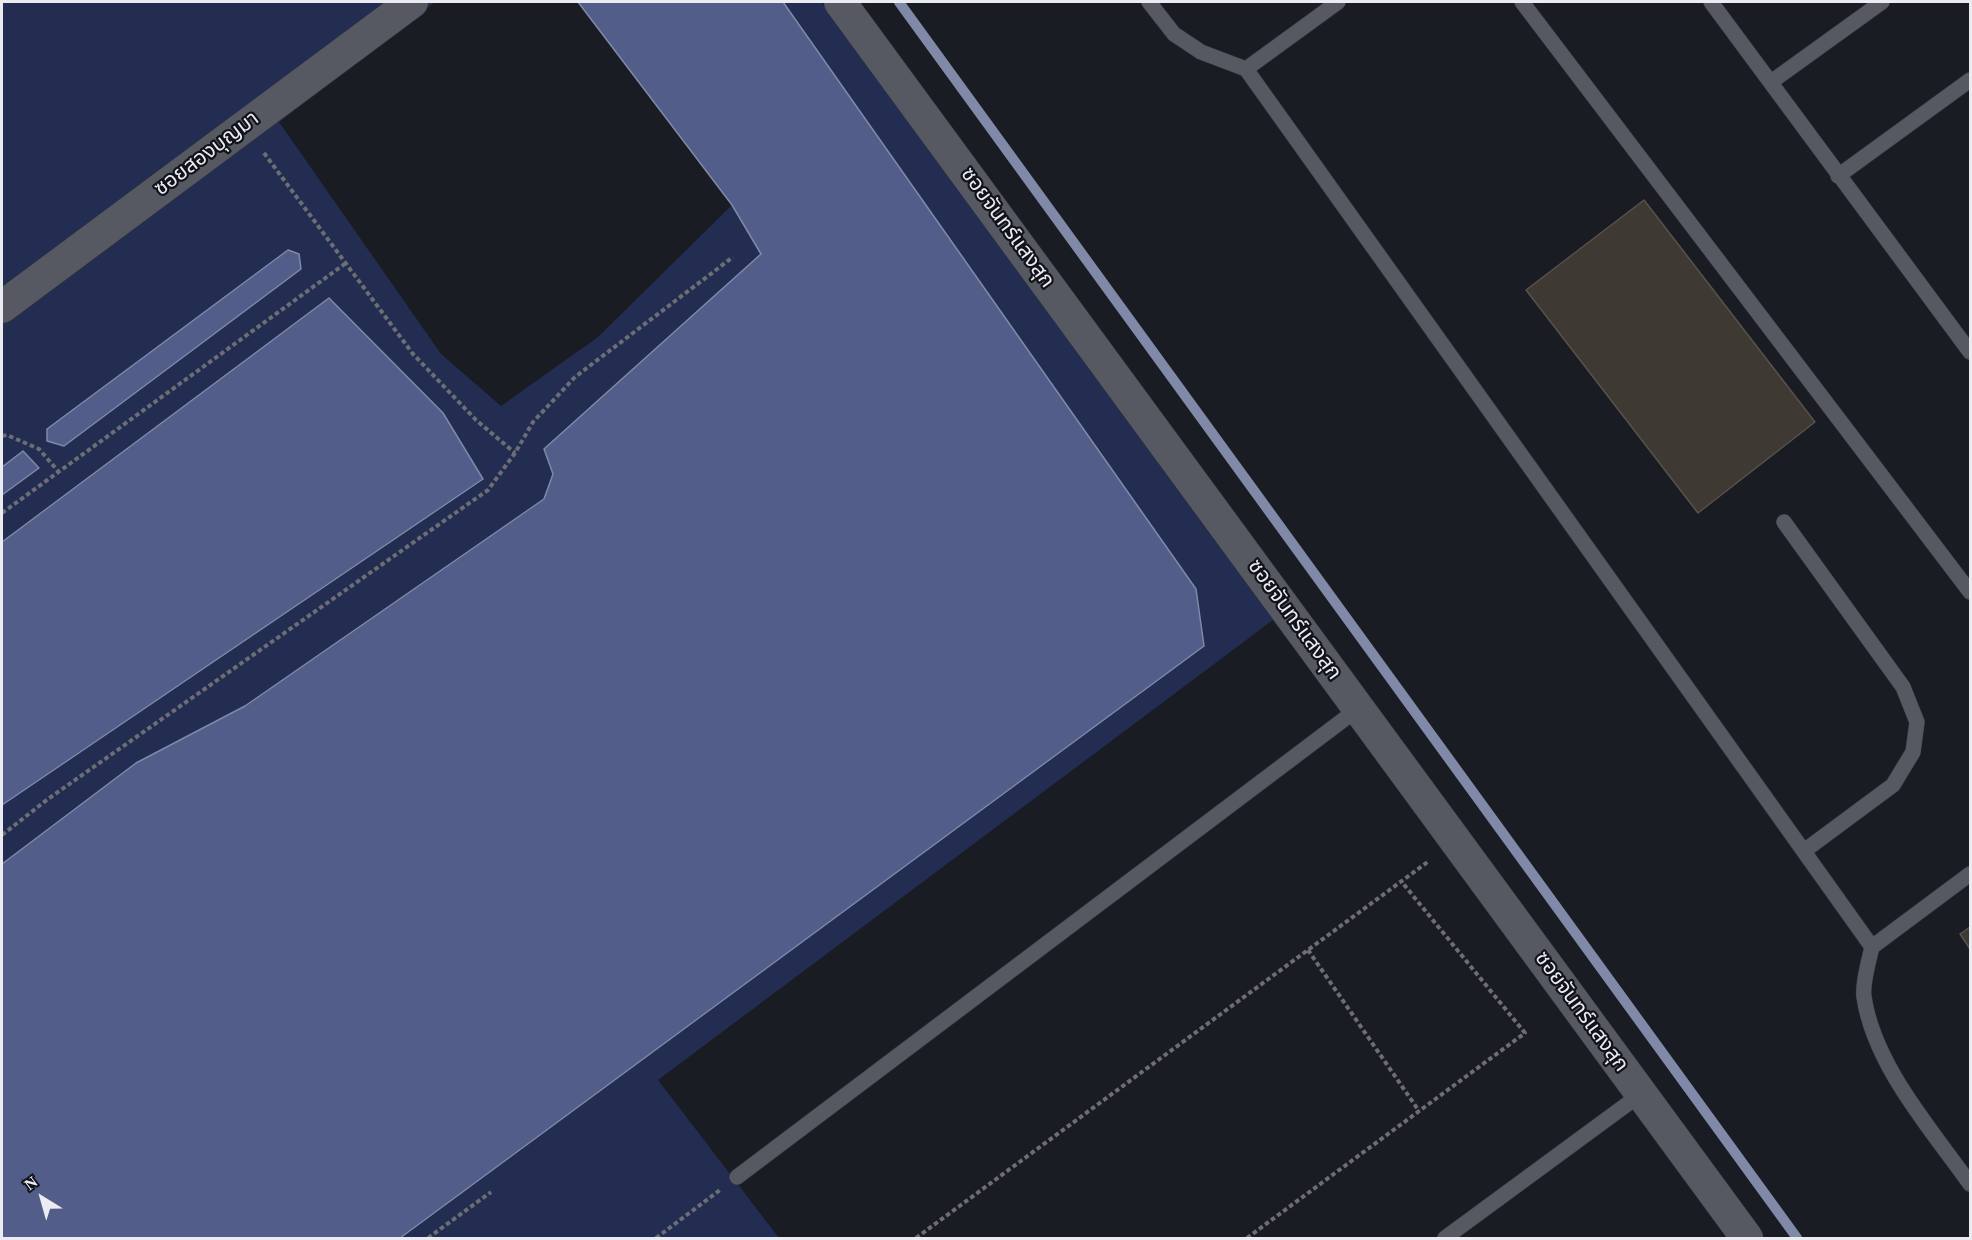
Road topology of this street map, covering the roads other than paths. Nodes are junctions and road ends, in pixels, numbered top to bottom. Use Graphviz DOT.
graph roads {
  1 [pos="412,2"];
  2 [pos="840,2"];
  3 [pos="1149,2"];
  4 [pos="1338,2"];
  5 [pos="1522,2"];
  6 [pos="1711,2"];
  7 [pos="1882,2"];
  8 [pos="1246,69"];
  9 [pos="1971,80"];
  10 [pos="1771,82"];
  11 [pos="1838,176"];
  12 [pos="2,307"];
  13 [pos="1971,352"];
  14 [pos="1784,522"];
  15 [pos="1971,592"];
  16 [pos="1359,708"];
  17 [pos="1803,851"];
  18 [pos="1971,874"];
  19 [pos="1872,947"];
  20 [pos="1641,1094"];
  21 [pos="737,1177"];
  22 [pos="1971,1184"];
  23 [pos="1445,1239"];
  24 [pos="1746,1239"];
  1 -- 12 [label="street, ซอยสองบุญมา"];
  2 -- 16 [label="street, ซอยจันทร์แสงสุก"];
  3 -- 8 [label="lane"];
  4 -- 8 [label="lane"];
  5 -- 15 [label="lane"];
  6 -- 10 [label="lane"];
  7 -- 10 [label="lane"];
  8 -- 17 [label="lane"];
  9 -- 11 [label="lane"];
  10 -- 11 [label="lane"];
  11 -- 13 [label="lane"];
  14 -- 17 [label="lane"];
  16 -- 20 [label="street, ซอยจันทร์แสงสุก"];
  16 -- 21 [label="lane"];
  17 -- 19 [label="lane"];
  18 -- 19 [label="lane"];
  19 -- 22 [label="lane"];
  20 -- 23 [label="lane"];
  20 -- 24 [label="street, ซอยจันทร์แสงสุก"];
}
